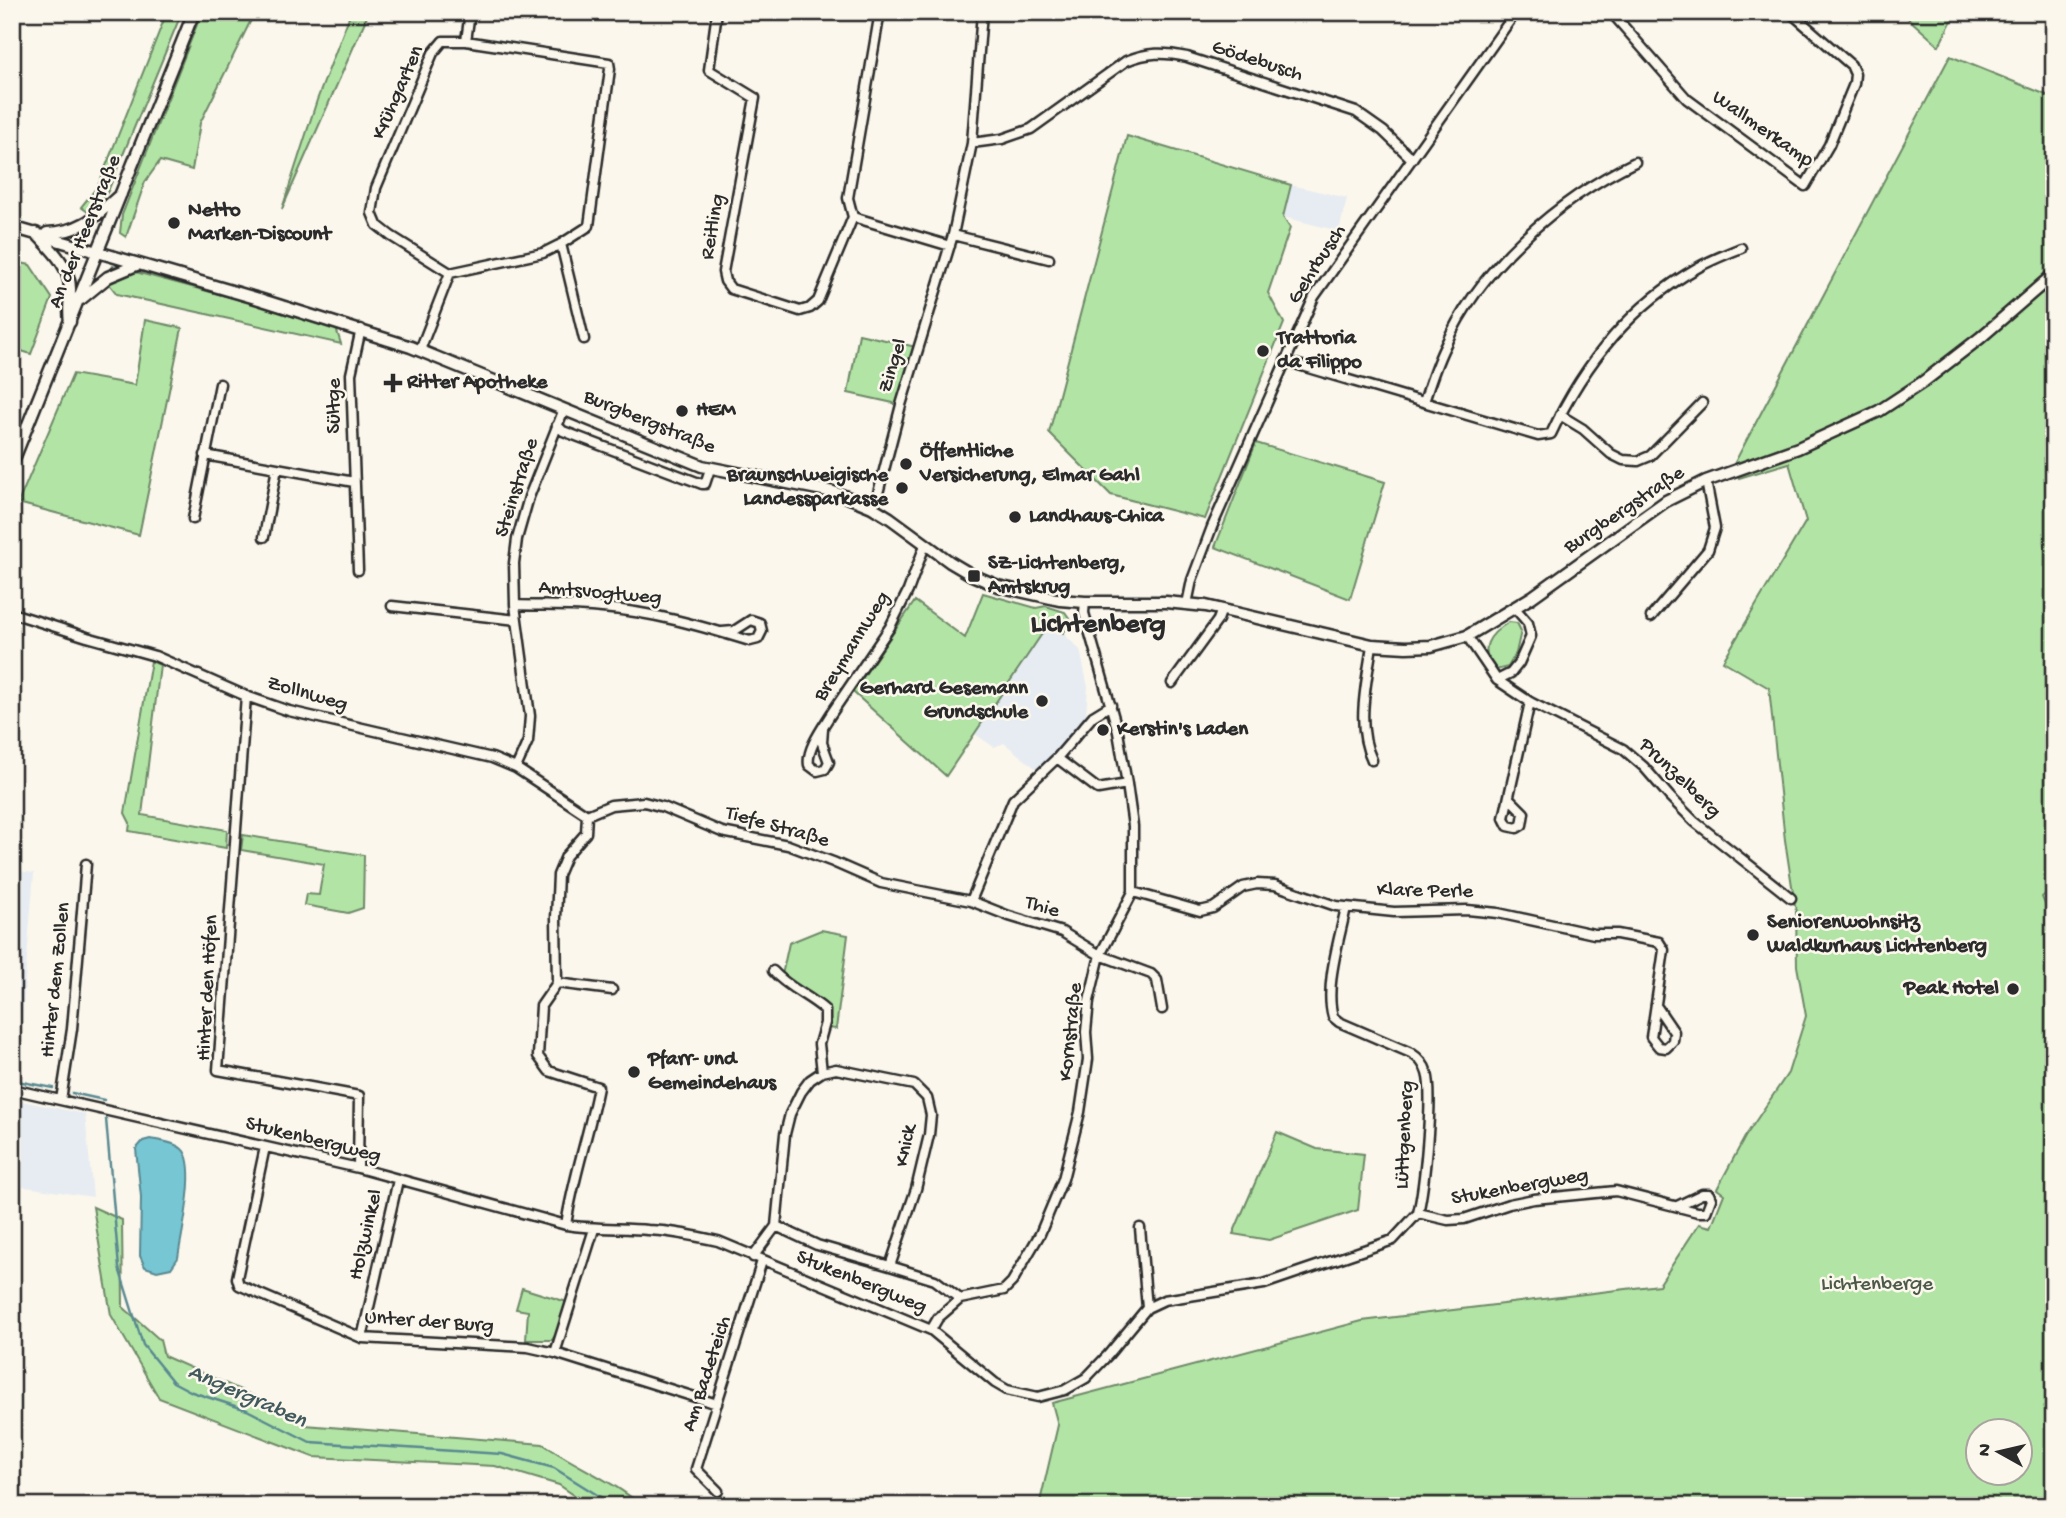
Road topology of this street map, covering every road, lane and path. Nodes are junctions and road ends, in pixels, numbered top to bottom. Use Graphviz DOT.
graph roads {
  1 [pos="194,12"];
  2 [pos="470,12"];
  3 [pos="716,12"];
  4 [pos="880,12"];
  5 [pos="982,12"];
  6 [pos="1516,12"];
  7 [pos="1611,12"];
  8 [pos="1790,12"];
  9 [pos="466,41"];
  10 [pos="972,143"];
  11 [pos="1412,159"];
  12 [pos="1635,162"];
  13 [pos="123,192"];
  14 [pos="853,217"];
  15 [pos="12,227"];
  16 [pos="36,233"];
  17 [pos="953,235"];
  18 [pos="561,244"];
  19 [pos="950,246"];
  20 [pos="1741,248"];
  21 [pos="99,252"];
  22 [pos="1049,259"];
  23 [pos="139,264"];
  24 [pos="450,274"];
  25 [pos="2054,274"];
  26 [pos="81,299"];
  27 [pos="70,324"];
  28 [pos="361,329"];
  29 [pos="584,339"];
  30 [pos="420,350"];
  31 [pos="1285,361"];
  32 [pos="220,384"];
  33 [pos="1423,402"];
  34 [pos="1702,403"];
  35 [pos="564,409"];
  36 [pos="1560,415"];
  37 [pos="557,425"];
  38 [pos="205,455"];
  39 [pos="12,464"];
  40 [pos="277,468"];
  41 [pos="710,469"];
  42 [pos="1706,481"];
  43 [pos="354,482"];
  44 [pos="872,507"];
  45 [pos="193,519"];
  46 [pos="264,537"];
  47 [pos="925,544"];
  48 [pos="358,570"];
  49 [pos="1085,602"];
  50 [pos="515,604"];
  51 [pos="1187,604"];
  52 [pos="392,606"];
  53 [pos="1515,608"];
  54 [pos="1222,609"];
  55 [pos="12,612"];
  56 [pos="1651,617"];
  57 [pos="517,621"];
  58 [pos="722,632"];
  59 [pos="1467,636"];
  60 [pos="1372,645"];
  61 [pos="1497,680"];
  62 [pos="1172,683"];
  63 [pos="246,696"];
  64 [pos="1530,702"];
  65 [pos="1111,705"];
  66 [pos="823,729"];
  67 [pos="1057,758"];
  68 [pos="1372,760"];
  69 [pos="516,768"];
  70 [pos="1127,784"];
  71 [pos="1509,798"];
  72 [pos="587,815"];
  73 [pos="86,864"];
  74 [pos="1133,892"];
  75 [pos="1791,898"];
  76 [pos="971,901"];
  77 [pos="1346,907"];
  78 [pos="1100,955"];
  79 [pos="773,971"];
  80 [pos="557,983"];
  81 [pos="612,990"];
  82 [pos="1657,1007"];
  83 [pos="1162,1009"];
  84 [pos="822,1072"];
  85 [pos="12,1090"];
  86 [pos="61,1100"];
  87 [pos="265,1147"];
  88 [pos="358,1168"];
  89 [pos="398,1180"];
  90 [pos="1677,1206"];
  91 [pos="1418,1213"];
  92 [pos="566,1225"];
  93 [pos="776,1226"];
  94 [pos="1140,1228"];
  95 [pos="594,1229"];
  96 [pos="753,1257"];
  97 [pos="762,1261"];
  98 [pos="890,1266"];
  99 [pos="960,1299"];
  100 [pos="1147,1308"];
  101 [pos="931,1330"];
  102 [pos="362,1338"];
  103 [pos="555,1353"];
  104 [pos="717,1404"];
  105 [pos="718,1491"];
  1 -- 13 [label="street, An der Heerstraße"];
  2 -- 9 [label="street"];
  3 -- 14 [label="street, Reitling"];
  4 -- 14 [label="street, Reitling"];
  5 -- 10 [label="street, Zingel"];
  6 -- 11 [label="street, Gehrbusch"];
  7 -- 8 [label="street, Wallmerkamp"];
  9 -- 18 [label="street, Krühgarten"];
  9 -- 24 [label="street, Krühgarten"];
  10 -- 11 [label="street, Gödebusch"];
  10 -- 17 [label="street, Zingel"];
  11 -- 31 [label="street, Gehrbusch"];
  12 -- 33 [label="street"];
  13 -- 16 [label="street"];
  13 -- 21 [label="street, An der Heerstraße"];
  14 -- 19 [label="street"];
  15 -- 16 [label="street, Burgbergstraße"];
  16 -- 21 [label="street, Burgbergstraße"];
  16 -- 27 [label="street"];
  17 -- 19 [label="street, Zingel"];
  17 -- 22 [label="street"];
  18 -- 24 [label="street, Krühgarten"];
  18 -- 29 [label="street"];
  19 -- 44 [label="street, Zingel"];
  20 -- 36 [label="street"];
  21 -- 23 [label="street, Burgbergstraße"];
  21 -- 26 [label="street, An der Heerstraße"];
  23 -- 26 [label="street"];
  23 -- 28 [label="street, Burgbergstraße"];
  24 -- 30 [label="street"];
  25 -- 42 [label="street, Burgbergstraße"];
  26 -- 27 [label="street, An der Heerstraße"];
  27 -- 39 [label="street, An der Heerstraße"];
  28 -- 30 [label="street, Burgbergstraße"];
  28 -- 43 [label="street, Sültge"];
  30 -- 35 [label="street, Burgbergstraße"];
  31 -- 33 [label="street"];
  31 -- 51 [label="street, Gehrbusch"];
  32 -- 38 [label="street"];
  33 -- 36 [label="street"];
  34 -- 36 [label="street"];
  35 -- 37 [label="street, Steinstraße"];
  35 -- 41 [label="street, Burgbergstraße"];
  37 -- 41 [label="street"];
  37 -- 50 [label="street, Steinstraße"];
  38 -- 40 [label="street"];
  38 -- 45 [label="street"];
  40 -- 43 [label="street"];
  40 -- 46 [label="street"];
  41 -- 44 [label="street, Burgbergstraße"];
  42 -- 53 [label="street, Burgbergstraße"];
  42 -- 56 [label="street"];
  43 -- 48 [label="street, Sültge"];
  44 -- 47 [label="street, Burgbergstraße"];
  47 -- 49 [label="street, Burgbergstraße"];
  47 -- 66 [label="street, Breymannweg"];
  49 -- 51 [label="street, Burgbergstraße"];
  49 -- 65 [label="street, Kornstraße"];
  50 -- 57 [label="street, Steinstraße"];
  50 -- 58 [label="street, Amtsvogtweg"];
  51 -- 54 [label="street, Burgbergstraße"];
  52 -- 57 [label="street"];
  53 -- 59 [label="street, Burgbergstraße"];
  53 -- 61 [label="street"];
  54 -- 60 [label="street, Burgbergstraße"];
  54 -- 62 [label="street"];
  55 -- 63 [label="street, Zollnweg"];
  57 -- 69 [label="street, Steinstraße"];
  59 -- 60 [label="street, Burgbergstraße"];
  59 -- 61 [label="street, Prunzelberg"];
  60 -- 68 [label="street"];
  61 -- 64 [label="street, Prunzelberg"];
  63 -- 69 [label="street, Zollnweg"];
  63 -- 88 [label="street, Hinter den Höfen"];
  64 -- 71 [label="street"];
  64 -- 75 [label="street, Prunzelberg"];
  65 -- 67 [label="street"];
  65 -- 70 [label="street, Kornstraße"];
  66 -- 66 [label="street, Breymannweg"];
  67 -- 70 [label="street"];
  67 -- 76 [label="street"];
  69 -- 72 [label="street, Zollnweg"];
  70 -- 74 [label="street, Kornstraße"];
  72 -- 76 [label="street, Tiefe Straße"];
  72 -- 80 [label="street"];
  73 -- 86 [label="street, Hinter dem Zollen"];
  74 -- 77 [label="street, Klare Perle"];
  74 -- 78 [label="street, Kornstraße"];
  76 -- 78 [label="street, Thie"];
  77 -- 82 [label="street, Klare Perle"];
  77 -- 91 [label="street, Lüttgenberg"];
  78 -- 83 [label="street, Thie"];
  78 -- 99 [label="street, Kornstraße"];
  79 -- 84 [label="street"];
  80 -- 81 [label="street"];
  80 -- 92 [label="street"];
  82 -- 82 [label="street, Klare Perle"];
  84 -- 93 [label="street"];
  84 -- 98 [label="street, Knick"];
  85 -- 86 [label="street, Stukenbergweg"];
  86 -- 87 [label="street, Stukenbergweg"];
  87 -- 88 [label="street, Stukenbergweg"];
  87 -- 102 [label="street, Unter der Burg"];
  88 -- 89 [label="street, Stukenbergweg"];
  89 -- 92 [label="street, Stukenbergweg"];
  89 -- 102 [label="street, Holzwinkel"];
  90 -- 91 [label="street, Stukenbergweg"];
  91 -- 100 [label="street"];
  92 -- 95 [label="street, Stukenbergweg"];
  93 -- 96 [label="street"];
  93 -- 98 [label="street"];
  94 -- 100 [label="street"];
  95 -- 96 [label="street, Stukenbergweg"];
  95 -- 103 [label="street"];
  96 -- 97 [label="street, Stukenbergweg"];
  97 -- 101 [label="street, Stukenbergweg"];
  97 -- 104 [label="street, Am Badeteich"];
  98 -- 99 [label="street"];
  99 -- 101 [label="street"];
  100 -- 101 [label="street, Stukenbergweg"];
  102 -- 103 [label="street, Unter der Burg"];
  103 -- 104 [label="street, Unter der Burg"];
  104 -- 105 [label="street, Am Badeteich"];
}
